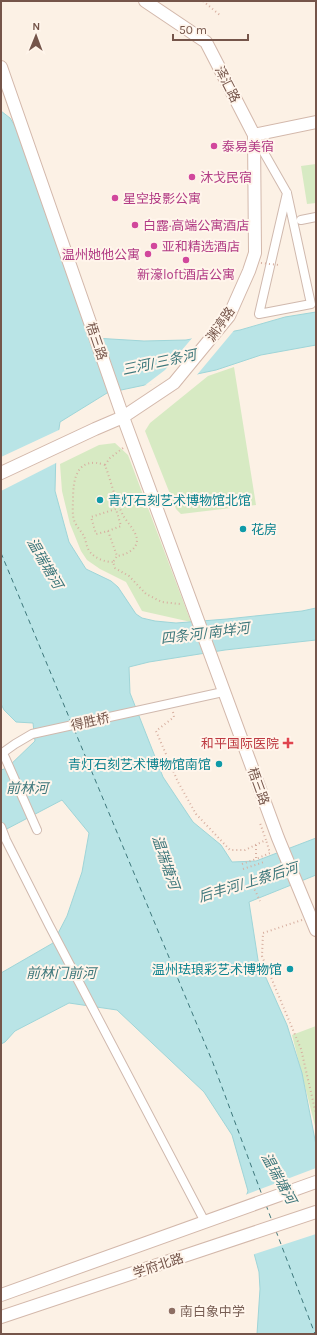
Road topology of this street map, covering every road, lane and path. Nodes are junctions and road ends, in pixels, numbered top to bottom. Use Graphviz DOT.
graph roads {
  1 [pos="145,1"];
  2 [pos="202,1"];
  3 [pos="221,16"];
  4 [pos="1,67"];
  5 [pos="316,122"];
  6 [pos="254,135"];
  7 [pos="287,193"];
  8 [pos="316,216"];
  9 [pos="301,220"];
  10 [pos="261,263"];
  11 [pos="279,265"];
  12 [pos="123,417"];
  13 [pos="132,441"];
  14 [pos="105,465"];
  15 [pos="1,473"];
  16 [pos="108,531"];
  17 [pos="117,556"];
  18 [pos="113,562"];
  19 [pos="194,609"];
  20 [pos="223,692"];
  21 [pos="171,703"];
  22 [pos="2,753"];
  23 [pos="258,818"];
  24 [pos="1,827"];
  25 [pos="37,830"];
  26 [pos="266,840"];
  27 [pos="256,845"];
  28 [pos="256,859"];
  29 [pos="249,861"];
  30 [pos="264,862"];
  31 [pos="242,864"];
  32 [pos="251,866"];
  33 [pos="243,869"];
  34 [pos="253,886"];
  35 [pos="260,901"];
  36 [pos="310,916"];
  37 [pos="316,930"];
  38 [pos="316,1114"];
  39 [pos="316,1182"];
  40 [pos="316,1212"];
  41 [pos="205,1222"];
  42 [pos="1,1295"];
  43 [pos="1,1318"];
  1 -- 6 [label="street, 泽汇路"];
  2 -- 3 [label="path"];
  4 -- 12 [label="street, 梧三路"];
  5 -- 6 [label="street"];
  6 -- 7 [label="street"];
  6 -- 12 [label="street, 渊渟路"];
  7 -- 7 [label="street"];
  8 -- 9 [label="street"];
  10 -- 11 [label="path, bridge"];
  12 -- 13 [label="street, 梧三路"];
  12 -- 15 [label="street, 渊渟路"];
  13 -- 14 [label="path"];
  13 -- 19 [label="street, 梧三路"];
  14 -- 17 [label="path"];
  14 -- 18 [label="path"];
  16 -- 16 [label="path"];
  16 -- 17 [label="path"];
  17 -- 18 [label="path"];
  18 -- 19 [label="path"];
  19 -- 20 [label="street, 梧三路"];
  20 -- 21 [label="street, 得胜桥"];
  20 -- 36 [label="street, 梧三路"];
  21 -- 22 [label="street, 得胜桥"];
  21 -- 27 [label="path"];
  22 -- 25 [label="street"];
  23 -- 26 [label="path"];
  24 -- 41 [label="street"];
  26 -- 27 [label="path"];
  26 -- 28 [label="path"];
  27 -- 28 [label="path"];
  28 -- 29 [label="path"];
  29 -- 31 [label="path"];
  29 -- 32 [label="path"];
  30 -- 32 [label="path"];
  32 -- 33 [label="path"];
  34 -- 35 [label="path"];
  36 -- 37 [label="street"];
  36 -- 38 [label="path"];
  39 -- 41 [label="street"];
  40 -- 43 [label="street, 学府北路"];
  41 -- 42 [label="street"];
}
